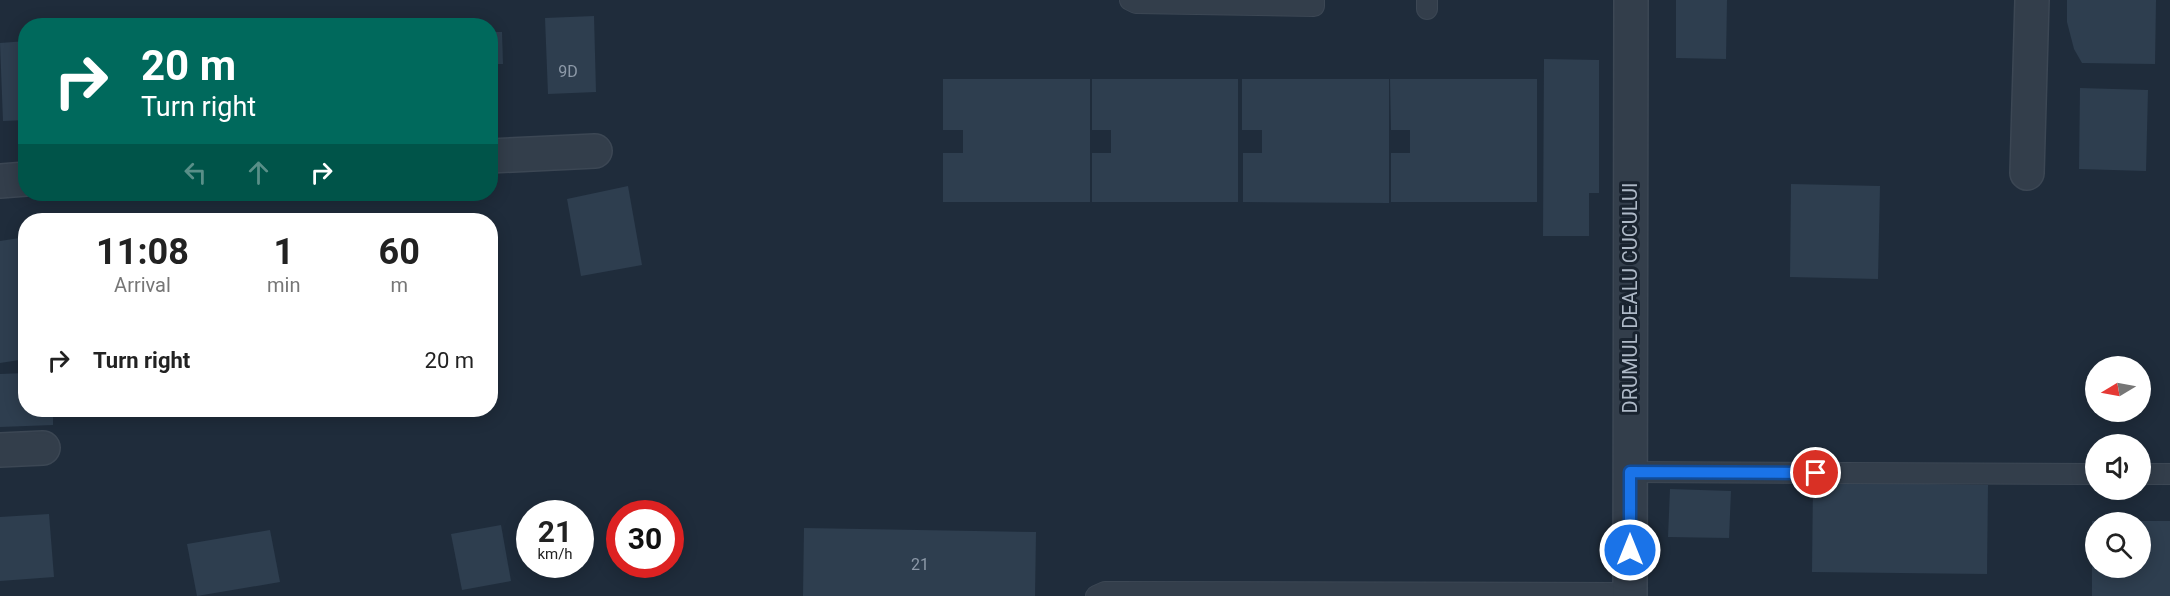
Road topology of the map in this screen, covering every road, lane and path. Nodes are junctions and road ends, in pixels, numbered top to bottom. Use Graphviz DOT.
graph roads {
  1 [pos="1130,0"];
  2 [pos="1314,0"];
  3 [pos="1631,0"];
  4 [pos="2032,0"];
  5 [pos="595,151"];
  6 [pos="498,156"];
  7 [pos="2027,173"];
  8 [pos="0,180"];
  9 [pos="18,180"];
  10 [pos="43,448"];
  11 [pos="0,450"];
  12 [pos="1630,472"];
  13 [pos="2085,474"];
  14 [pos="2151,474"];
  15 [pos="2170,474"];
  16 [pos="1210,594"];
  17 [pos="1355,594"];
  18 [pos="1497,594"];
  19 [pos="1630,595"];
  20 [pos="1096,596"];
  1 -- 2 [label="lane"];
  3 -- 12 [label="street, DRUMUL DEALU CUCULUI"];
  4 -- 7 [label="street"];
  5 -- 6 [label="street"];
  8 -- 9 [label="street"];
  10 -- 11 [label="street"];
  12 -- 13 [label="lane"];
  12 -- 19 [label="street, DRUMUL DEALU CUCULUI"];
  14 -- 15 [label="lane"];
  16 -- 17 [label="lane"];
  16 -- 20 [label="lane"];
  17 -- 18 [label="lane"];
  18 -- 19 [label="lane"];
}
